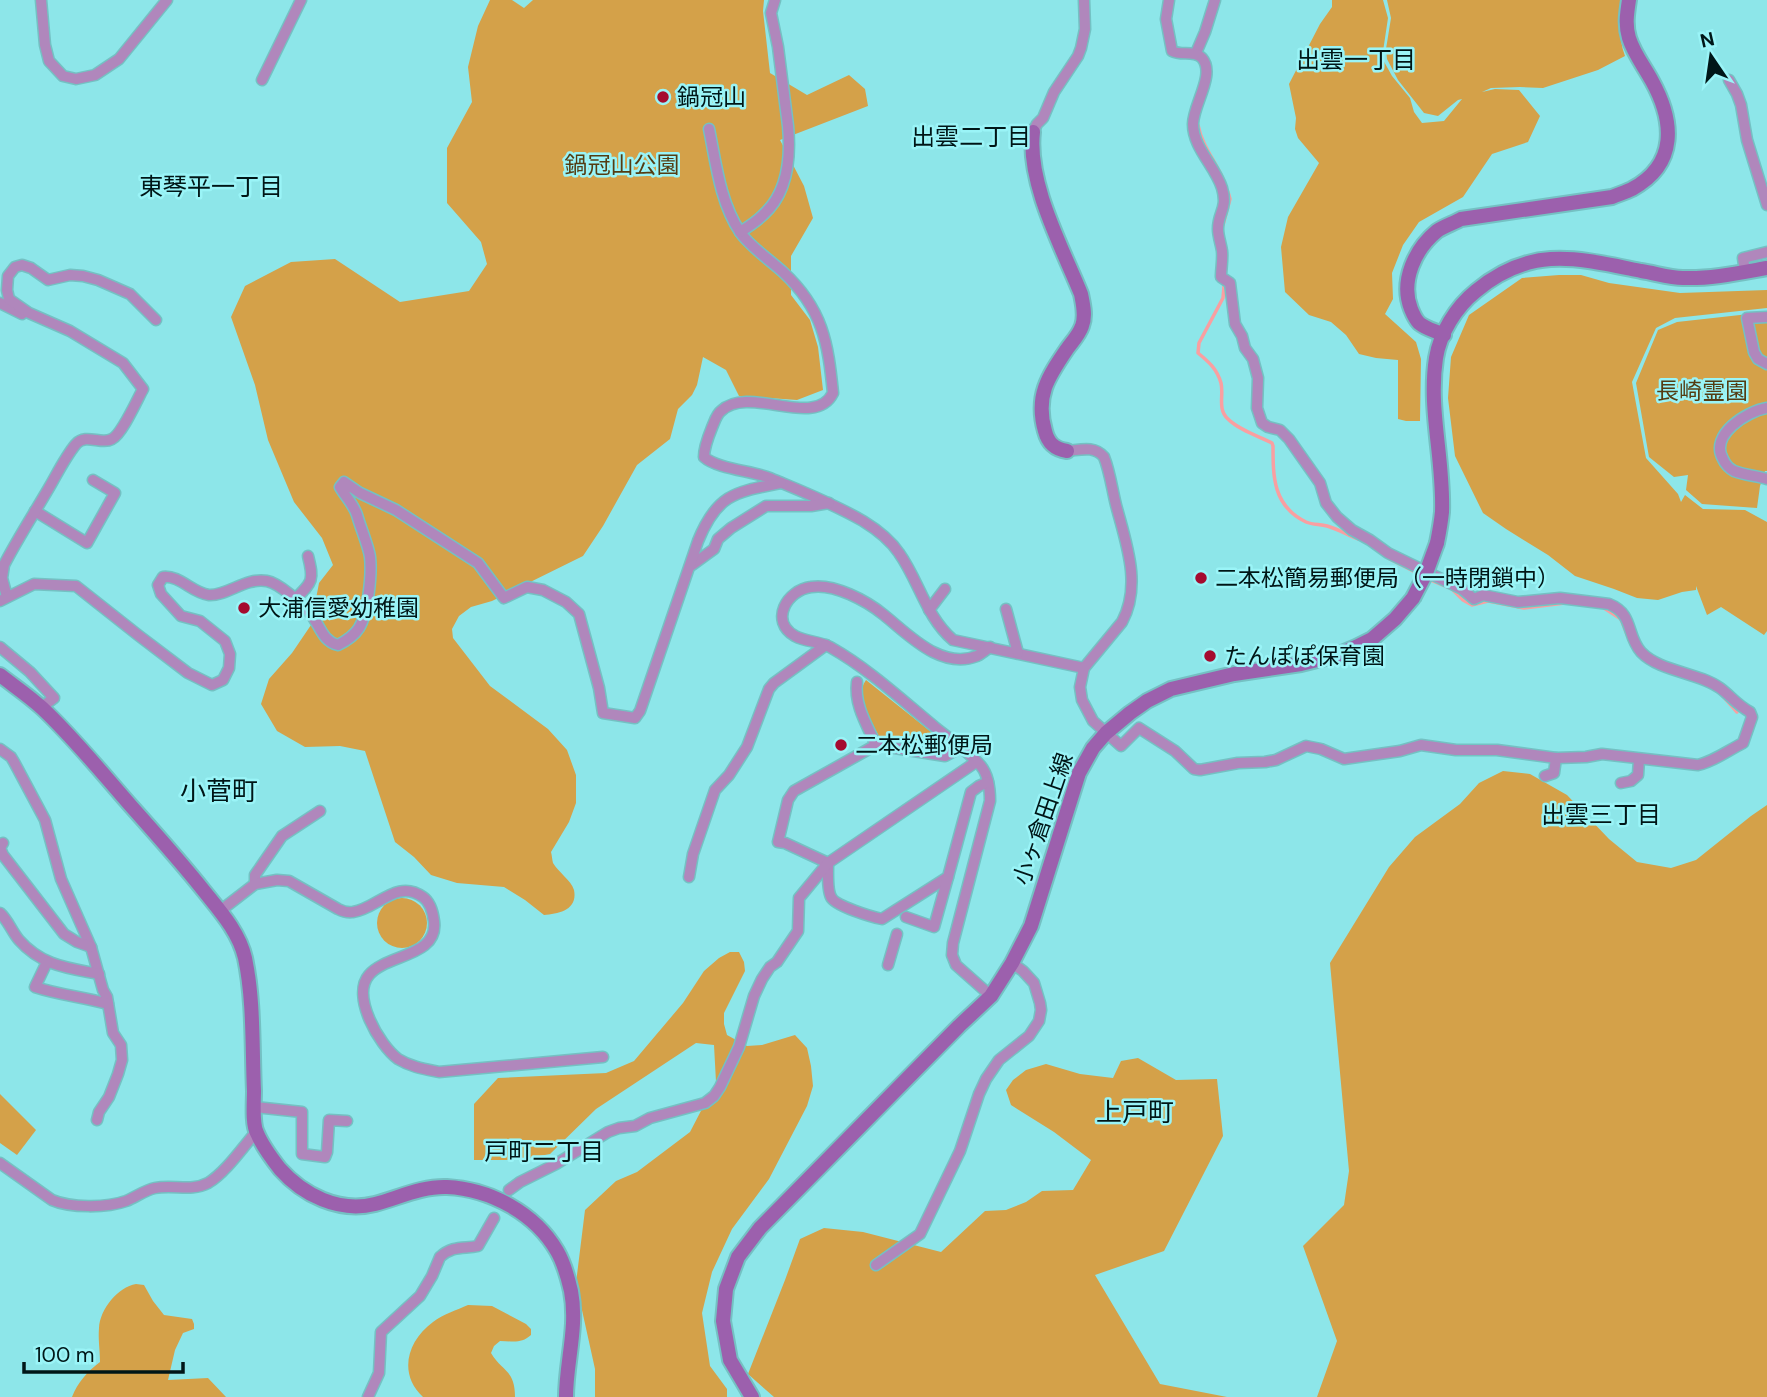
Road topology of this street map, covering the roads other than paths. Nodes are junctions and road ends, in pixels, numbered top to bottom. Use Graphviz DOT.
graph roads {
  1 [pos="41,0"];
  2 [pos="301,0"];
  3 [pos="775,0"];
  4 [pos="1084,0"];
  5 [pos="1169,0"];
  6 [pos="1215,0"];
  7 [pos="1629,0"];
  8 [pos="165,1"];
  9 [pos="1196,54"];
  10 [pos="262,80"];
  11 [pos="1729,80"];
  12 [pos="709,129"];
  13 [pos="1033,132"];
  14 [pos="1767,205"];
  15 [pos="740,232"];
  16 [pos="1767,252"];
  17 [pos="1766,269"];
  18 [pos="1745,272"];
  19 [pos="0,303"];
  20 [pos="1767,317"];
  21 [pos="42,318"];
  22 [pos="156,320"];
  23 [pos="1444,335"];
  24 [pos="1767,364"];
  25 [pos="1767,408"];
  26 [pos="1067,451"];
  27 [pos="1767,479"];
  28 [pos="93,480"];
  29 [pos="781,483"];
  30 [pos="830,503"];
  31 [pos="35,511"];
  32 [pos="308,556"];
  33 [pos="691,565"];
  34 [pos="945,589"];
  35 [pos="3,599"];
  36 [pos="295,599"];
  37 [pos="1006,609"];
  38 [pos="929,610"];
  39 [pos="826,645"];
  40 [pos="0,647"];
  41 [pos="990,647"];
  42 [pos="1018,653"];
  43 [pos="1084,667"];
  44 [pos="0,675"];
  45 [pos="857,682"];
  46 [pos="42,707"];
  47 [pos="1106,733"];
  48 [pos="876,745"];
  49 [pos="960,748"];
  50 [pos="0,749"];
  51 [pos="1556,758"];
  52 [pos="1639,759"];
  53 [pos="976,762"];
  54 [pos="1545,776"];
  55 [pos="988,782"];
  56 [pos="1621,783"];
  57 [pos="320,811"];
  58 [pos="4,843"];
  59 [pos="828,863"];
  60 [pos="689,877"];
  61 [pos="948,877"];
  62 [pos="255,884"];
  63 [pos="220,911"];
  64 [pos="0,913"];
  65 [pos="906,917"];
  66 [pos="897,933"];
  67 [pos="91,947"];
  68 [pos="47,962"];
  69 [pos="1012,963"];
  70 [pos="888,965"];
  71 [pos="99,974"];
  72 [pos="991,996"];
  73 [pos="108,1004"];
  74 [pos="603,1057"];
  75 [pos="254,1107"];
  76 [pos="97,1120"];
  77 [pos="347,1121"];
  78 [pos="256,1132"];
  79 [pos="0,1163"];
  80 [pos="509,1191"];
  81 [pos="494,1218"];
  82 [pos="876,1265"];
  83 [pos="368,1397"];
  84 [pos="566,1397"];
  85 [pos="752,1397"];
  1 -- 8 [label="street"];
  2 -- 10 [label="street"];
  3 -- 15 [label="street"];
  4 -- 13 [label="street"];
  5 -- 9 [label="street"];
  6 -- 9 [label="street"];
  7 -- 23 [label="street"];
  9 -- 52 [label="street"];
  11 -- 14 [label="street"];
  12 -- 15 [label="street"];
  13 -- 26 [label="street"];
  15 -- 29 [label="street"];
  16 -- 18 [label="street"];
  17 -- 18 [label="street, 小ヶ倉田上線"];
  18 -- 23 [label="street, 小ヶ倉田上線"];
  19 -- 21 [label="street"];
  20 -- 24 [label="street"];
  21 -- 22 [label="street"];
  21 -- 31 [label="street"];
  23 -- 47 [label="street, 小ヶ倉田上線, bridge"];
  25 -- 27 [label="street"];
  26 -- 43 [label="street"];
  28 -- 31 [label="street"];
  29 -- 30 [label="street"];
  29 -- 33 [label="street"];
  30 -- 33 [label="street"];
  30 -- 38 [label="street"];
  31 -- 35 [label="street"];
  32 -- 36 [label="street"];
  33 -- 36 [label="street"];
  34 -- 38 [label="street"];
  35 -- 36 [label="street"];
  37 -- 42 [label="street"];
  38 -- 41 [label="street"];
  39 -- 41 [label="street"];
  39 -- 49 [label="street"];
  39 -- 60 [label="street"];
  40 -- 46 [label="street"];
  41 -- 42 [label="street"];
  42 -- 43 [label="street"];
  43 -- 47 [label="street"];
  44 -- 46 [label="street"];
  45 -- 48 [label="street"];
  46 -- 63 [label="street"];
  47 -- 51 [label="street"];
  47 -- 69 [label="street, 小ヶ倉田上線"];
  48 -- 49 [label="street"];
  48 -- 59 [label="street"];
  49 -- 53 [label="street"];
  50 -- 67 [label="street"];
  51 -- 52 [label="street"];
  51 -- 54 [label="street"];
  52 -- 56 [label="street"];
  53 -- 55 [label="street"];
  53 -- 59 [label="street"];
  55 -- 61 [label="street"];
  55 -- 72 [label="street"];
  57 -- 62 [label="street"];
  58 -- 67 [label="street"];
  59 -- 61 [label="street"];
  59 -- 80 [label="street"];
  61 -- 65 [label="street"];
  62 -- 63 [label="street"];
  62 -- 74 [label="street"];
  63 -- 75 [label="street"];
  64 -- 68 [label="street"];
  66 -- 70 [label="street"];
  67 -- 71 [label="street"];
  68 -- 71 [label="street"];
  68 -- 73 [label="street"];
  69 -- 72 [label="street, 小ヶ倉田上線"];
  69 -- 82 [label="street"];
  71 -- 73 [label="street"];
  72 -- 85 [label="street, 小ヶ倉田上線"];
  73 -- 76 [label="street"];
  75 -- 77 [label="street"];
  75 -- 78 [label="street"];
  78 -- 79 [label="street"];
  78 -- 84 [label="street"];
  81 -- 83 [label="street"];
}
